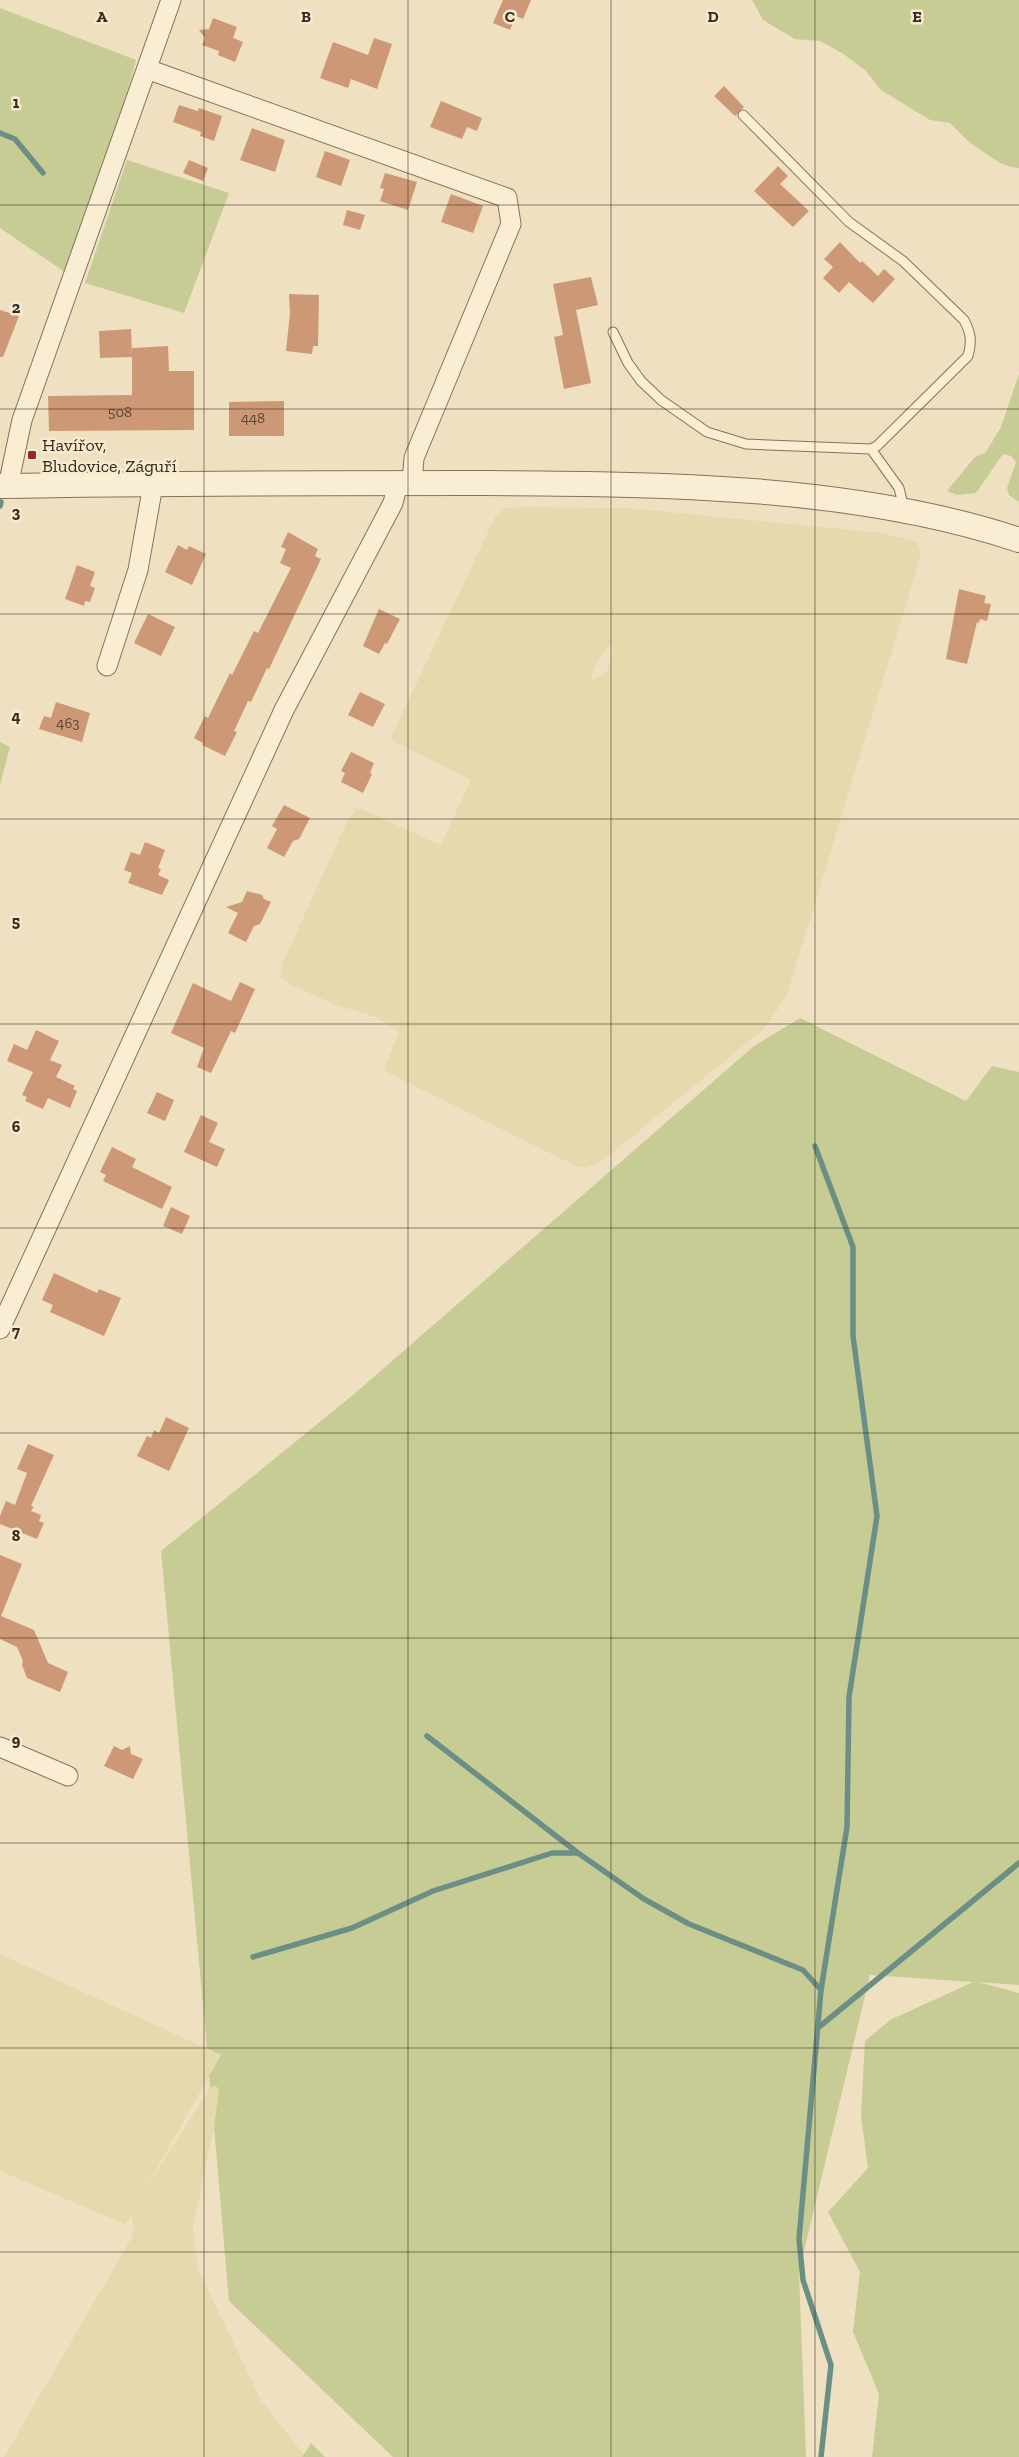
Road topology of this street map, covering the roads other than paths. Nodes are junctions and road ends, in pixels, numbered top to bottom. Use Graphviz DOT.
graph roads {
  1 [pos="171,0"];
  2 [pos="147,69"];
  3 [pos="743,114"];
  4 [pos="613,332"];
  5 [pos="871,449"];
  6 [pos="405,483"];
  7 [pos="153,485"];
  8 [pos="4,486"];
  9 [pos="904,512"];
  10 [pos="1019,540"];
  11 [pos="107,666"];
  12 [pos="0,1330"];
  13 [pos="0,1747"];
  14 [pos="68,1776"];
  1 -- 2 [label="street"];
  2 -- 6 [label="street"];
  2 -- 8 [label="street"];
  3 -- 5 [label="lane"];
  4 -- 5 [label="lane"];
  5 -- 9 [label="lane"];
  6 -- 7 [label="street"];
  6 -- 9 [label="street"];
  6 -- 12 [label="street"];
  7 -- 8 [label="street"];
  7 -- 11 [label="street"];
  9 -- 10 [label="street"];
  13 -- 14 [label="street"];
}
